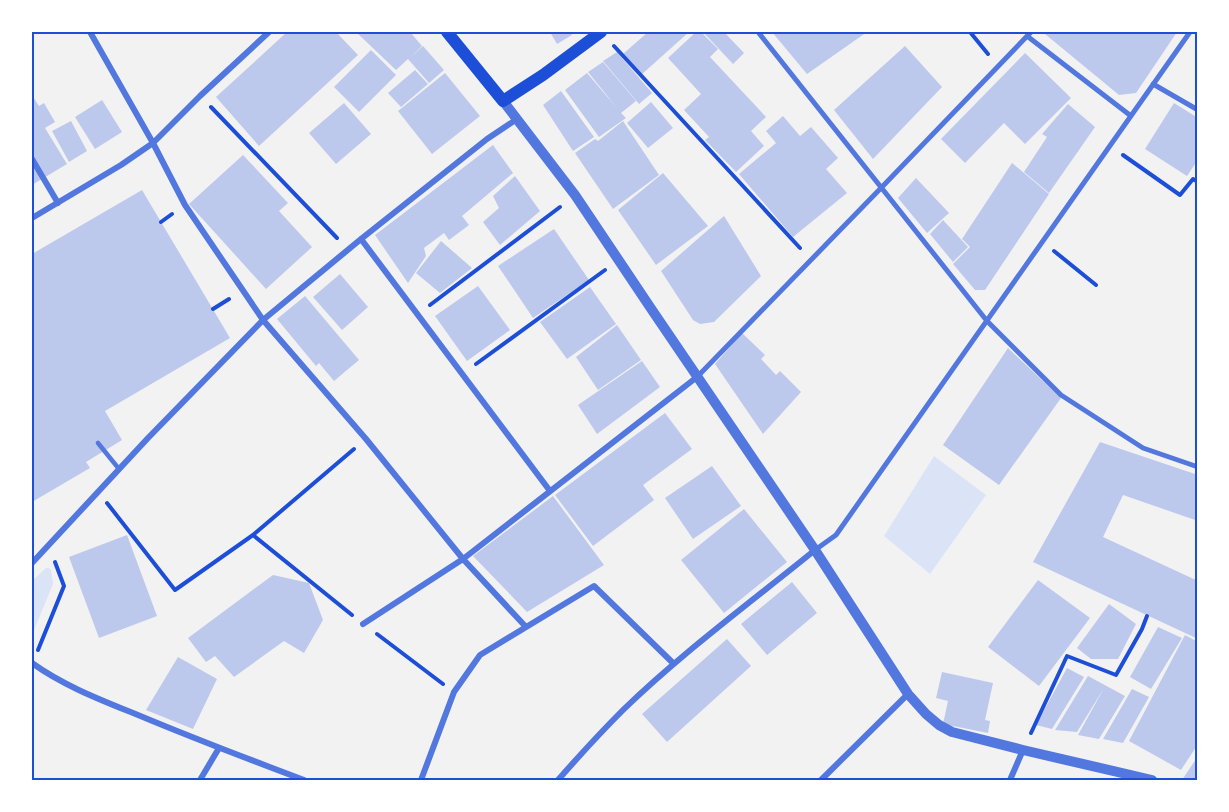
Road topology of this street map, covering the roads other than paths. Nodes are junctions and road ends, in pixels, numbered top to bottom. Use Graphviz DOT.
graph roads {
  1 [pos="90,32"];
  2 [pos="269,32"];
  3 [pos="447,32"];
  4 [pos="601,32"];
  5 [pos="758,32"];
  6 [pos="1190,32"];
  7 [pos="1029,34"];
  8 [pos="1153,84"];
  9 [pos="503,101"];
  10 [pos="1197,110"];
  11 [pos="1131,116"];
  12 [pos="518,119"];
  13 [pos="153,143"];
  14 [pos="32,159"];
  15 [pos="881,189"];
  16 [pos="58,203"];
  17 [pos="32,218"];
  18 [pos="361,239"];
  19 [pos="263,320"];
  20 [pos="987,321"];
  21 [pos="697,377"];
  22 [pos="98,443"];
  23 [pos="1197,467"];
  24 [pos="119,470"];
  25 [pos="550,492"];
  26 [pos="815,550"];
  27 [pos="463,559"];
  28 [pos="32,564"];
  29 [pos="363,624"];
  30 [pos="526,627"];
  31 [pos="32,664"];
  32 [pos="675,664"];
  33 [pos="908,694"];
  34 [pos="219,748"];
  35 [pos="1023,750"];
  36 [pos="200,780"];
  37 [pos="304,780"];
  38 [pos="421,780"];
  39 [pos="558,780"];
  40 [pos="821,780"];
  41 [pos="1010,780"];
  42 [pos="1152,780"];
  1 -- 13 [label="street"];
  2 -- 13 [label="street"];
  3 -- 9 [label="main road"];
  4 -- 9 [label="main road"];
  5 -- 15 [label="street"];
  6 -- 8 [label="street"];
  7 -- 11 [label="street"];
  7 -- 15 [label="street"];
  8 -- 10 [label="street"];
  8 -- 11 [label="street"];
  9 -- 12 [label="street"];
  11 -- 20 [label="street"];
  12 -- 18 [label="street"];
  12 -- 21 [label="street"];
  13 -- 16 [label="street"];
  13 -- 19 [label="street"];
  14 -- 16 [label="street"];
  15 -- 20 [label="street"];
  15 -- 21 [label="street"];
  16 -- 17 [label="street"];
  18 -- 19 [label="street"];
  18 -- 25 [label="street"];
  19 -- 24 [label="street"];
  19 -- 27 [label="street"];
  20 -- 23 [label="street"];
  20 -- 26 [label="street"];
  21 -- 25 [label="street"];
  21 -- 26 [label="street"];
  22 -- 24 [label="lane"];
  24 -- 28 [label="street"];
  25 -- 27 [label="street"];
  26 -- 32 [label="street"];
  26 -- 33 [label="street"];
  27 -- 29 [label="street"];
  27 -- 30 [label="street"];
  30 -- 32 [label="street"];
  30 -- 38 [label="street"];
  31 -- 34 [label="street"];
  32 -- 39 [label="street"];
  33 -- 35 [label="street"];
  33 -- 40 [label="street"];
  34 -- 36 [label="street"];
  34 -- 37 [label="street"];
  35 -- 41 [label="street"];
  35 -- 42 [label="street"];
}
